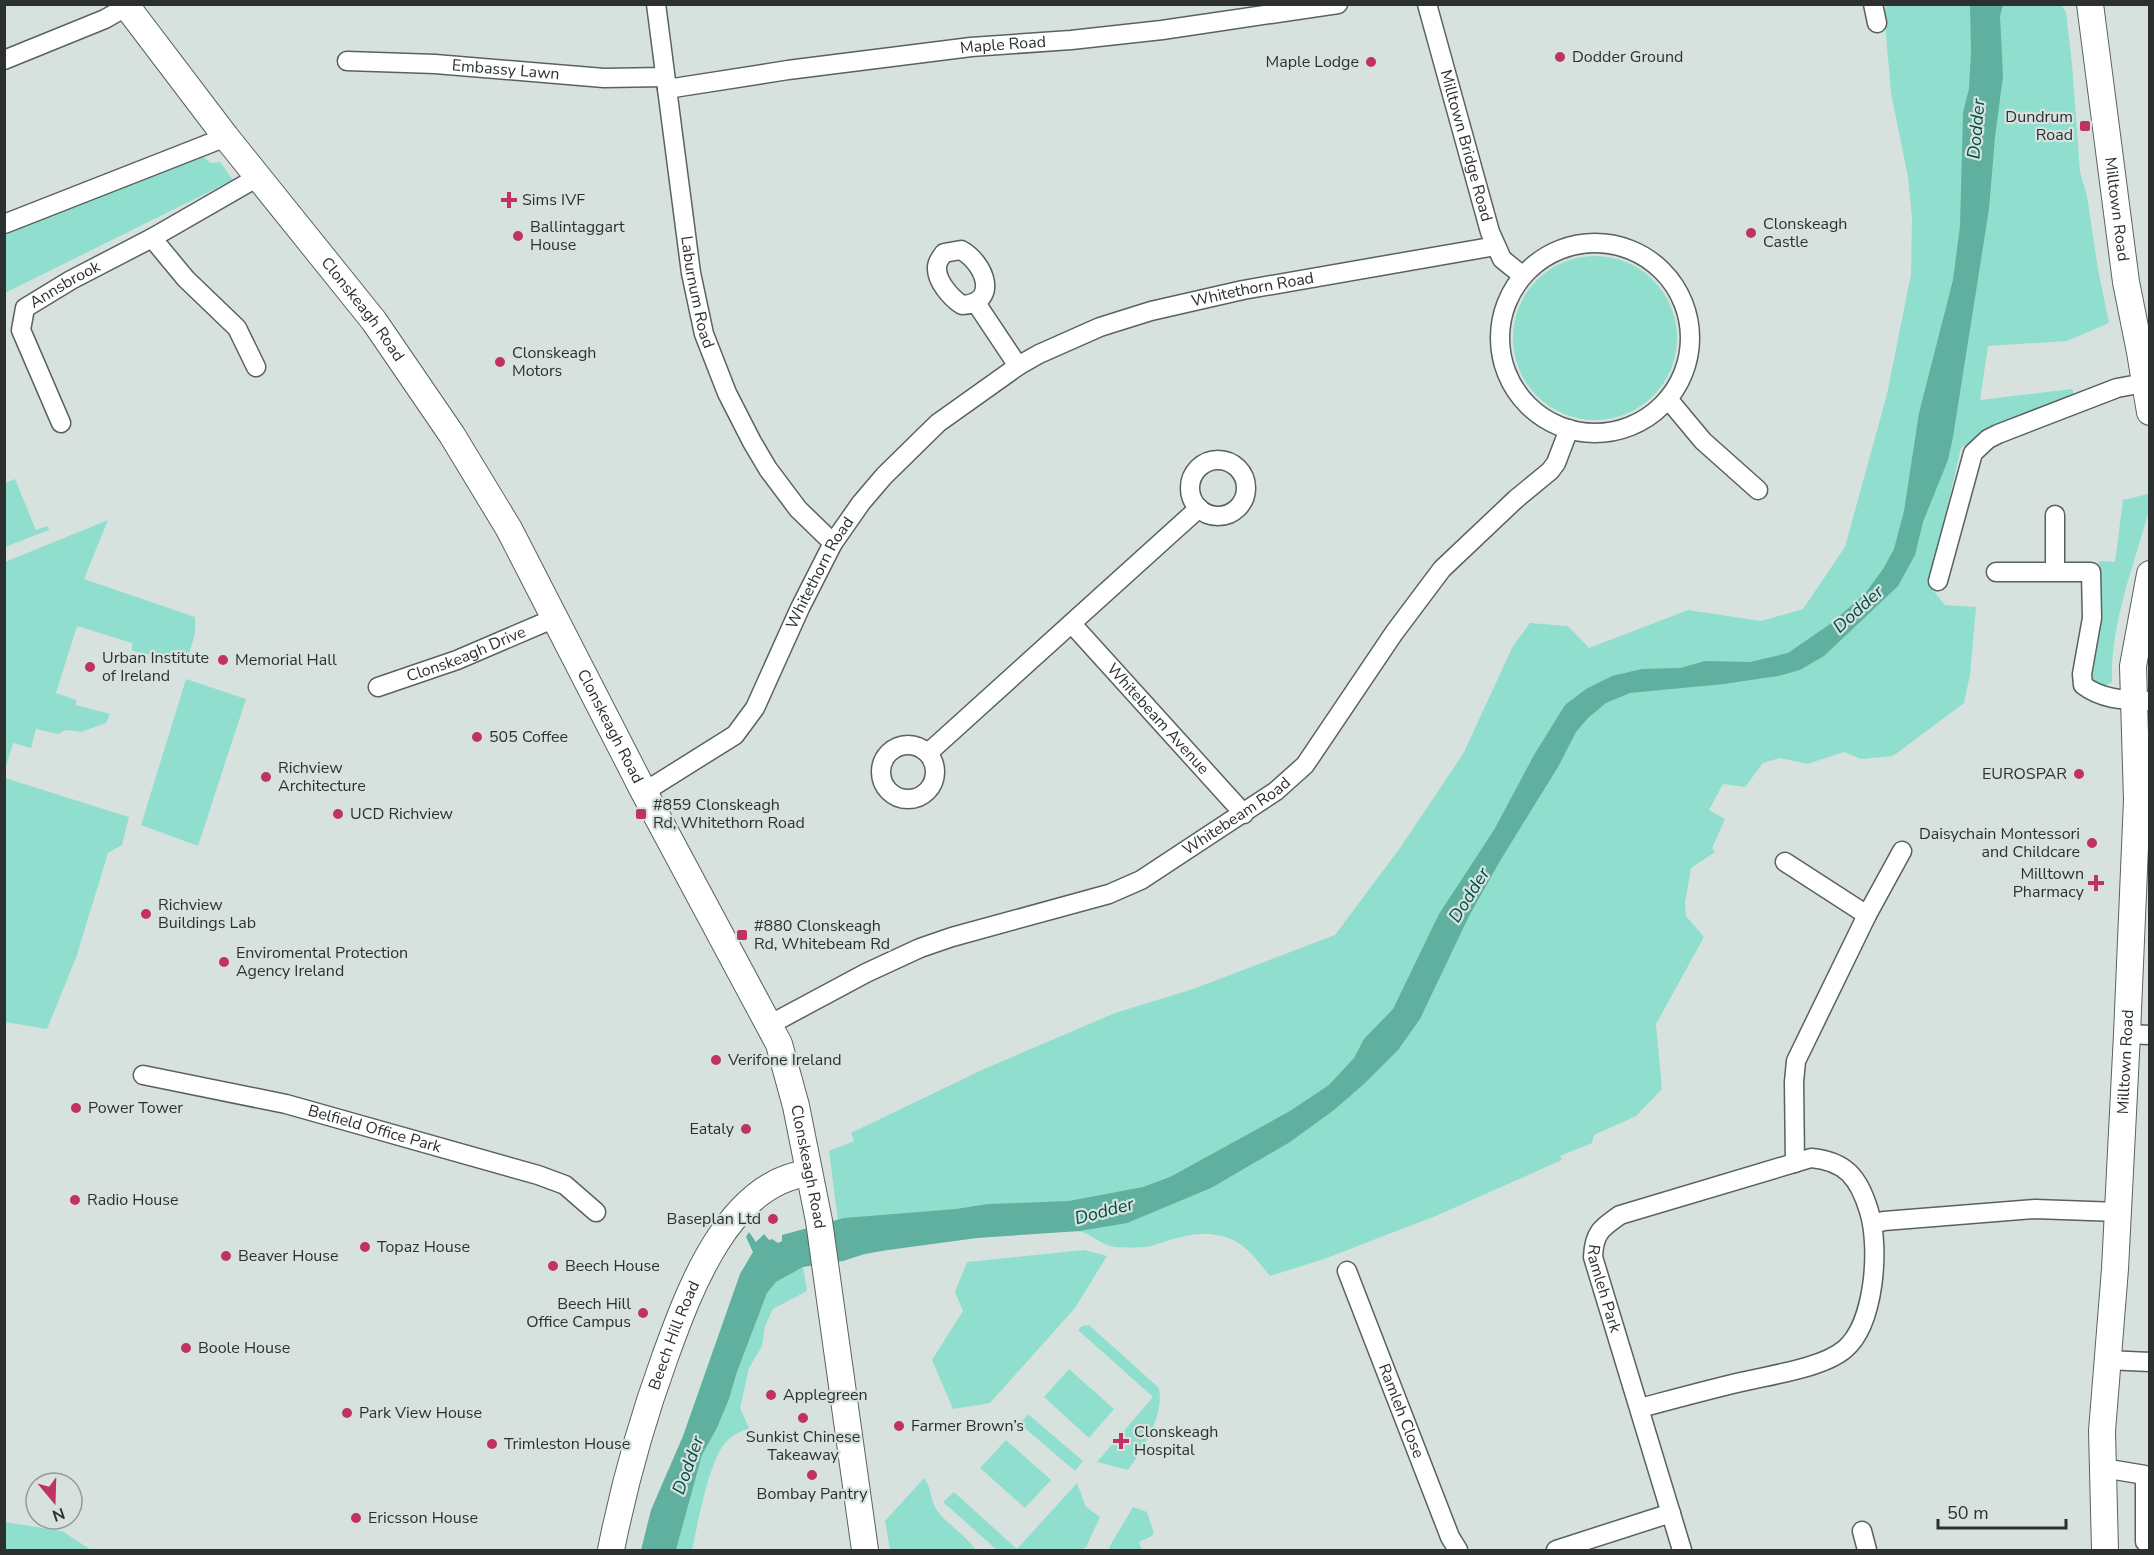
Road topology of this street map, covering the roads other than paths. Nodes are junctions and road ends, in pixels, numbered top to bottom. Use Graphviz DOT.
graph roads {
  1 [pos="656,4"];
  2 [pos="1338,4"];
  3 [pos="1427,4"];
  4 [pos="1873,4"];
  5 [pos="2090,4"];
  6 [pos="125,6"];
  7 [pos="1877,24"];
  8 [pos="4,60"];
  9 [pos="347,61"];
  10 [pos="666,83"];
  11 [pos="226,137"];
  12 [pos="258,177"];
  13 [pos="4,224"];
  14 [pos="152,238"];
  15 [pos="1496,246"];
  16 [pos="1523,276"];
  17 [pos="976,303"];
  18 [pos="1018,366"];
  19 [pos="256,367"];
  20 [pos="2144,383"];
  21 [pos="1668,399"];
  22 [pos="2150,412"];
  23 [pos="62,423"];
  24 [pos="1569,429"];
  25 [pos="1758,490"];
  26 [pos="1199,508"];
  27 [pos="2055,515"];
  28 [pos="833,543"];
  29 [pos="2055,571"];
  30 [pos="1996,572"];
  31 [pos="2150,574"];
  32 [pos="1938,581"];
  33 [pos="555,618"];
  34 [pos="1072,624"];
  35 [pos="378,687"];
  36 [pos="2142,701"];
  37 [pos="928,753"];
  38 [pos="645,792"];
  39 [pos="1244,813"];
  40 [pos="1902,851"];
  41 [pos="1785,862"];
  42 [pos="1867,915"];
  43 [pos="770,1025"];
  44 [pos="2138,1034"];
  45 [pos="143,1075"];
  46 [pos="1795,1163"];
  47 [pos="809,1173"];
  48 [pos="596,1212"];
  49 [pos="2118,1212"];
  50 [pos="1873,1224"];
  51 [pos="1347,1271"];
  52 [pos="2107,1360"];
  53 [pos="2150,1362"];
  54 [pos="1640,1408"];
  55 [pos="2103,1468"];
  56 [pos="1671,1513"];
  57 [pos="1862,1531"];
  58 [pos="2145,1542"];
  59 [pos="611,1551"];
  60 [pos="865,1551"];
  61 [pos="1458,1551"];
  62 [pos="1556,1551"];
  63 [pos="1682,1551"];
  64 [pos="1867,1551"];
  65 [pos="2105,1551"];
  1 -- 10 [label="street, Laburnum Road"];
  2 -- 10 [label="street, Maple Road"];
  3 -- 15 [label="street, Milltown Bridge Road"];
  4 -- 7 [label="street"];
  5 -- 20 [label="main road, Milltown Road"];
  6 -- 8 [label="street"];
  6 -- 11 [label="main road, Clonskeagh Road"];
  9 -- 10 [label="street, Embassy Lawn"];
  10 -- 28 [label="street, Laburnum Road"];
  11 -- 12 [label="main road, Clonskeagh Road"];
  11 -- 13 [label="street"];
  12 -- 14 [label="street, Annsbrook"];
  12 -- 33 [label="main road, Clonskeagh Road"];
  14 -- 19 [label="street"];
  14 -- 23 [label="street, Annsbrook"];
  15 -- 16 [label="street, Milltown Bridge Road"];
  15 -- 18 [label="street, Whitethorn Road"];
  16 -- 21 [label="street"];
  16 -- 24 [label="street"];
  17 -- 18 [label="street"];
  18 -- 28 [label="street, Whitethorn Road"];
  20 -- 22 [label="main road, Milltown Road"];
  20 -- 32 [label="street"];
  21 -- 24 [label="street"];
  21 -- 25 [label="street"];
  24 -- 39 [label="street, Whitebeam Road"];
  26 -- 34 [label="street"];
  27 -- 29 [label="street"];
  28 -- 38 [label="street, Whitethorn Road"];
  29 -- 30 [label="street"];
  29 -- 36 [label="street"];
  31 -- 36 [label="main road, Milltown Road"];
  33 -- 35 [label="street, Clonskeagh Drive"];
  33 -- 38 [label="main road, Clonskeagh Road"];
  34 -- 37 [label="street"];
  34 -- 39 [label="street, Whitebeam Avenue"];
  36 -- 44 [label="main road, Milltown Road"];
  38 -- 43 [label="main road, Clonskeagh Road"];
  39 -- 43 [label="street, Whitebeam Road"];
  40 -- 42 [label="street"];
  41 -- 42 [label="street"];
  42 -- 46 [label="street"];
  43 -- 47 [label="main road, Clonskeagh Road"];
  44 -- 49 [label="main road, Milltown Road"];
  45 -- 48 [label="street, Belfield Office Park"];
  46 -- 50 [label="street, Ramleh Park"];
  46 -- 54 [label="street, Ramleh Park"];
  47 -- 59 [label="main road, Beech Hill Road"];
  47 -- 60 [label="main road, Clonskeagh Road"];
  49 -- 50 [label="street"];
  49 -- 52 [label="main road, Milltown Road"];
  50 -- 54 [label="street, Ramleh Park"];
  51 -- 61 [label="street, Ramleh Close"];
  52 -- 53 [label="street"];
  52 -- 55 [label="main road, Milltown Road"];
  54 -- 56 [label="street, Ramleh Park"];
  55 -- 58 [label="street"];
  55 -- 65 [label="main road, Milltown Road"];
  56 -- 62 [label="street"];
  56 -- 63 [label="street, Ramleh Park"];
  57 -- 64 [label="street"];
}
